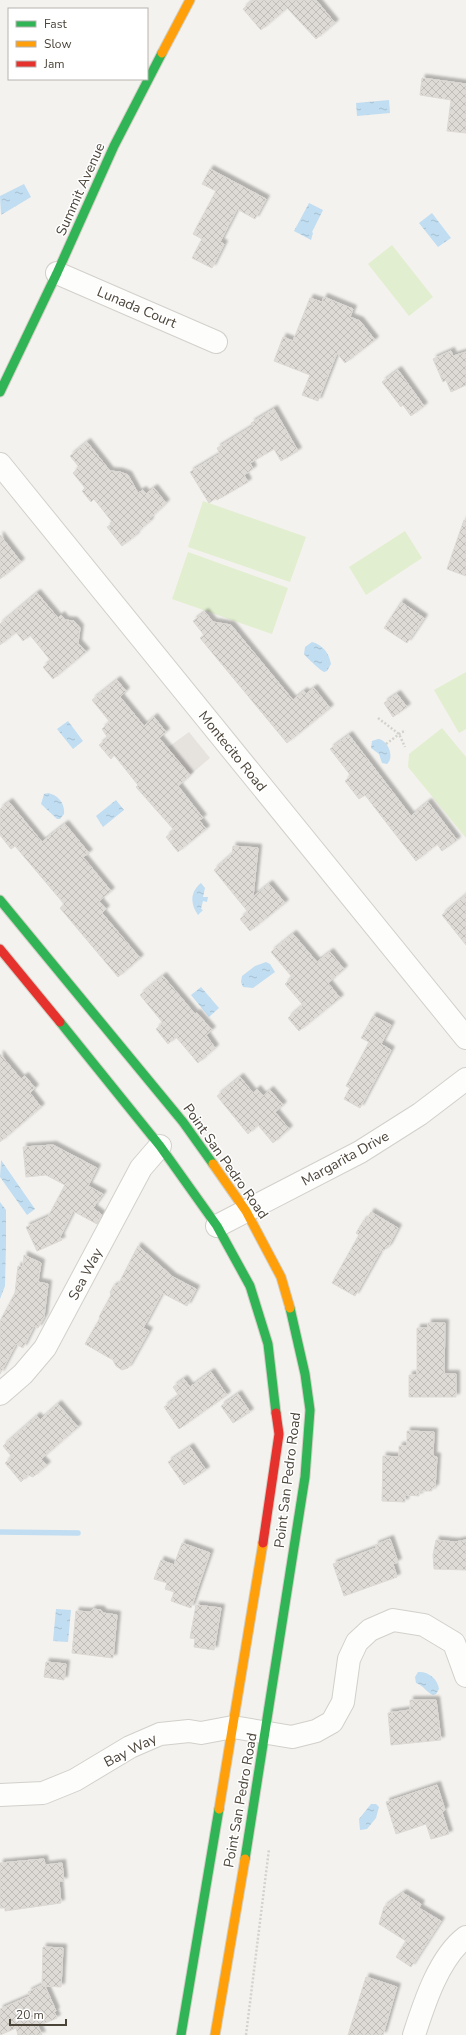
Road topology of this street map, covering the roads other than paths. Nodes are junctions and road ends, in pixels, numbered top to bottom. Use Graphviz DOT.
graph roads {
  1 [pos="190,0"];
  2 [pos="57,273"];
  3 [pos="216,342"];
  4 [pos="0,392"];
  5 [pos="0,464"];
  6 [pos="0,900"];
  7 [pos="0,950"];
  8 [pos="466,1038"];
  9 [pos="466,1079"];
  10 [pos="160,1146"];
  11 [pos="246,1210"];
  12 [pos="217,1226"];
  13 [pos="0,1394"];
  14 [pos="466,1676"];
  15 [pos="233,1727"];
  16 [pos="266,1732"];
  17 [pos="0,1795"];
  18 [pos="466,1938"];
  19 [pos="181,2035"];
  20 [pos="215,2035"];
  21 [pos="414,2035"];
  1 -- 2 [label="main road, Summit Avenue"];
  2 -- 3 [label="street, Lunada Court"];
  2 -- 4 [label="main road, Summit Avenue"];
  5 -- 8 [label="street, Montecito Road"];
  6 -- 11 [label="main road, Point San Pedro Road"];
  7 -- 10 [label="main road, Point San Pedro Road"];
  9 -- 11 [label="street, Margarita Drive"];
  10 -- 12 [label="main road, Point San Pedro Road"];
  10 -- 13 [label="street, Sea Way"];
  11 -- 12 [label="street, Margarita Drive"];
  11 -- 16 [label="main road, Point San Pedro Road"];
  12 -- 15 [label="main road, Point San Pedro Road"];
  14 -- 16 [label="street, Bay Way"];
  15 -- 16 [label="street, Bay Way"];
  15 -- 17 [label="street, Bay Way"];
  15 -- 19 [label="main road, Point San Pedro Road"];
  16 -- 20 [label="main road, Point San Pedro Road"];
  18 -- 21 [label="street"];
}
